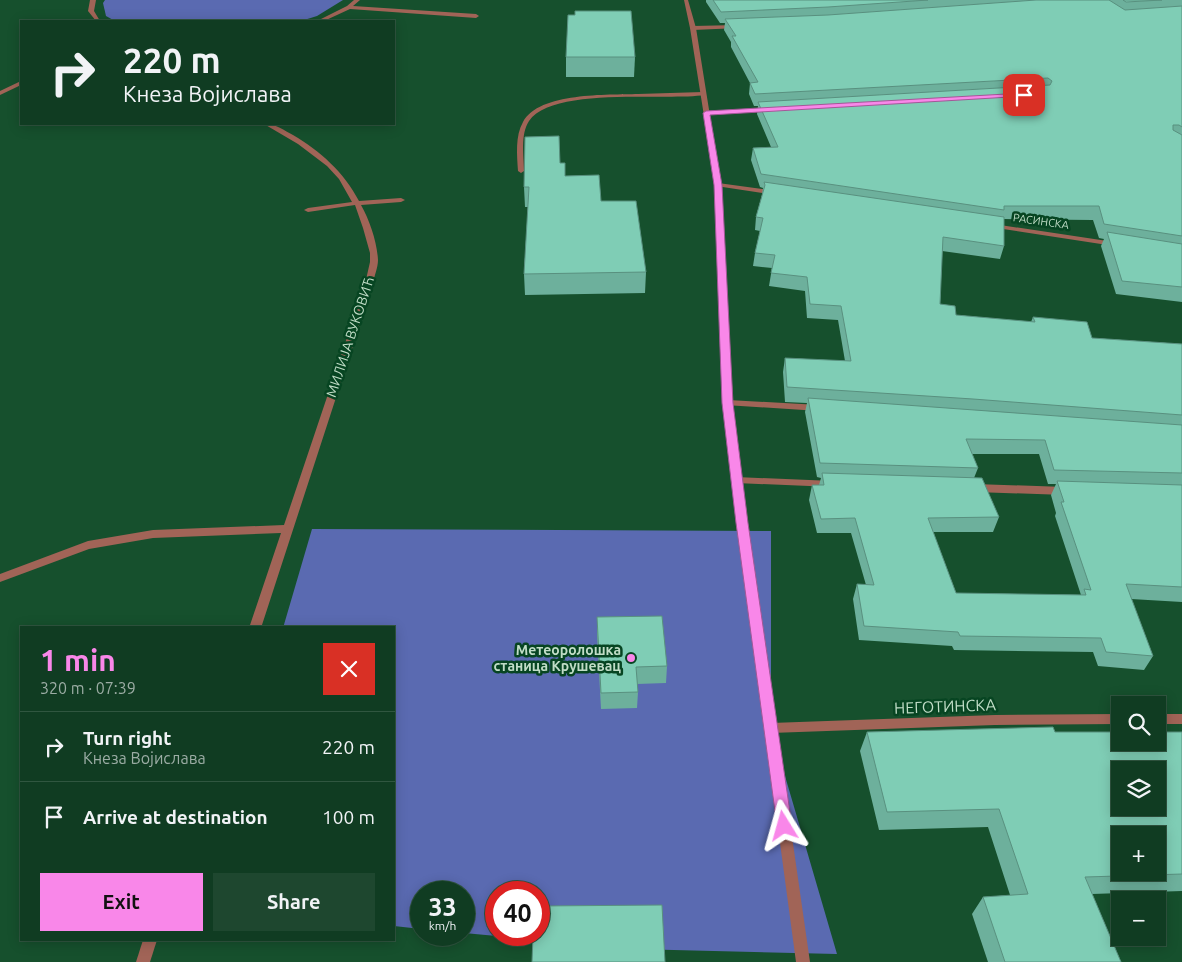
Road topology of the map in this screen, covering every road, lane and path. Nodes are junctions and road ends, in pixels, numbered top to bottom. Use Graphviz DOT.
graph roads {
  1 [pos="93,0"];
  2 [pos="357,0"];
  3 [pos="686,0"];
  4 [pos="349,7"];
  5 [pos="476,16"];
  6 [pos="97,20"];
  7 [pos="322,20"];
  8 [pos="744,26"];
  9 [pos="693,28"];
  10 [pos="20,83"];
  11 [pos="20,83"];
  12 [pos="0,84"];
  13 [pos="0,93"];
  14 [pos="703,94"];
  15 [pos="778,110"];
  16 [pos="706,113"];
  17 [pos="269,125"];
  18 [pos="520,171"];
  19 [pos="718,185"];
  20 [pos="782,194"];
  21 [pos="401,200"];
  22 [pos="357,203"];
  23 [pos="308,210"];
  24 [pos="984,224"];
  25 [pos="1118,244"];
  26 [pos="728,403"];
  27 [pos="833,409"];
  28 [pos="736,480"];
  29 [pos="847,484"];
  30 [pos="965,488"];
  31 [pos="1074,491"];
  32 [pos="287,529"];
  33 [pos="0,578"];
  34 [pos="256,626"];
  35 [pos="1111,719"];
  36 [pos="1166,719"];
  37 [pos="1182,719"];
  38 [pos="771,728"];
  39 [pos="150,941"];
  40 [pos="143,962"];
  41 [pos="803,962"];
  1 -- 6 [label="street"];
  2 -- 4 [label="street"];
  3 -- 9 [label="street"];
  4 -- 5 [label="street"];
  4 -- 7 [label="street"];
  8 -- 9 [label="street"];
  9 -- 14 [label="street"];
  10 -- 12 [label="street"];
  11 -- 13 [label="street"];
  14 -- 16 [label="street"];
  14 -- 18 [label="street"];
  15 -- 16 [label="street"];
  16 -- 19 [label="street"];
  17 -- 22 [label="street, МИЛИЈА ВУКОВИЋ"];
  19 -- 20 [label="street"];
  19 -- 26 [label="street"];
  21 -- 22 [label="street"];
  22 -- 23 [label="street"];
  22 -- 32 [label="street, МИЛИЈА ВУКОВИЋ"];
  24 -- 25 [label="street, РАСИНСКА"];
  26 -- 27 [label="street"];
  26 -- 28 [label="street"];
  28 -- 29 [label="street"];
  28 -- 38 [label="street"];
  30 -- 31 [label="street"];
  32 -- 33 [label="street"];
  32 -- 34 [label="street, МИЛИЈА ВУКОВИЋ"];
  35 -- 38 [label="street, НЕГОТИНСКА"];
  36 -- 37 [label="street"];
  38 -- 41 [label="street"];
  39 -- 40 [label="street"];
}
